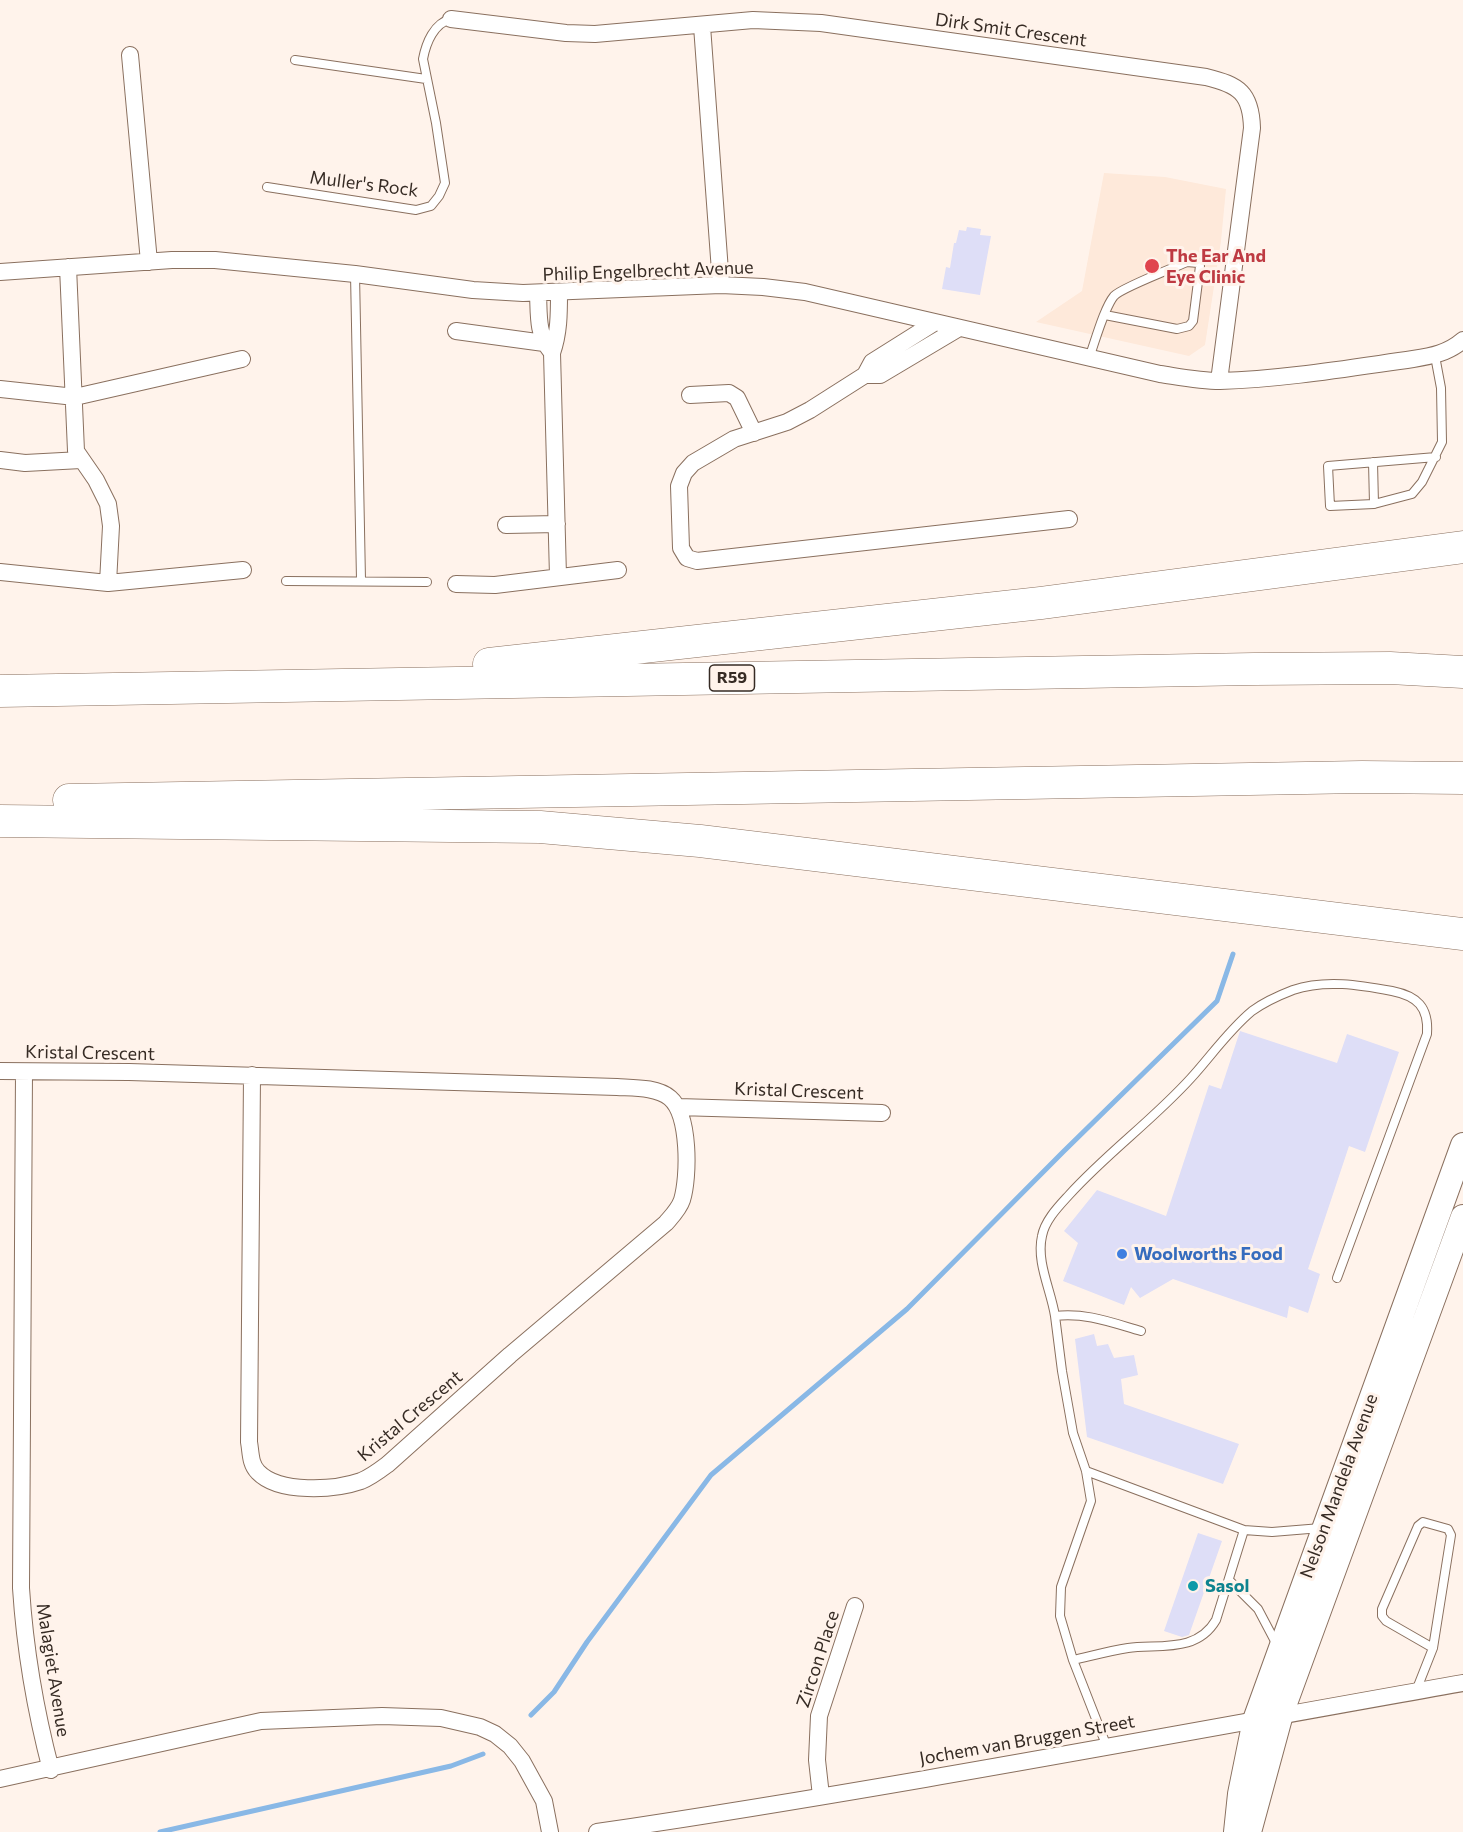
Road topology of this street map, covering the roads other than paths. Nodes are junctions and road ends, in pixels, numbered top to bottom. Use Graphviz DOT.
graph roads {
  1 [pos="451,19"];
  2 [pos="702,26"];
  3 [pos="130,55"];
  4 [pos="295,60"];
  5 [pos="426,79"];
  6 [pos="267,187"];
  7 [pos="149,262"];
  8 [pos="68,267"];
  9 [pos="0,272"];
  10 [pos="355,274"];
  11 [pos="721,285"];
  12 [pos="559,293"];
  13 [pos="538,294"];
  14 [pos="1105,315"];
  15 [pos="934,323"];
  16 [pos="959,328"];
  17 [pos="456,331"];
  18 [pos="1463,340"];
  19 [pos="548,348"];
  20 [pos="1435,356"];
  21 [pos="1089,358"];
  22 [pos="242,359"];
  23 [pos="865,375"];
  24 [pos="1219,381"];
  25 [pos="0,389"];
  26 [pos="690,395"];
  27 [pos="75,397"];
  28 [pos="754,433"];
  29 [pos="1436,457"];
  30 [pos="0,460"];
  31 [pos="81,460"];
  32 [pos="1373,462"];
  33 [pos="1374,504"];
  34 [pos="1069,519"];
  35 [pos="557,524"];
  36 [pos="506,525"];
  37 [pos="1463,547"];
  38 [pos="243,570"];
  39 [pos="618,570"];
  40 [pos="0,572"];
  41 [pos="558,576"];
  42 [pos="286,580"];
  43 [pos="361,580"];
  44 [pos="427,582"];
  45 [pos="108,583"];
  46 [pos="456,584"];
  47 [pos="1463,672"];
  48 [pos="370,684"];
  49 [pos="0,691"];
  50 [pos="1463,778"];
  51 [pos="0,801"];
  52 [pos="0,821"];
  53 [pos="1463,934"];
  54 [pos="0,1071"];
  55 [pos="24,1072"];
  56 [pos="252,1076"];
  57 [pos="678,1107"];
  58 [pos="882,1113"];
  59 [pos="1463,1145"];
  60 [pos="1463,1217"];
  61 [pos="1337,1278"];
  62 [pos="1055,1316"];
  63 [pos="1141,1331"];
  64 [pos="1086,1471"];
  65 [pos="1324,1527"];
  66 [pos="1244,1530"];
  67 [pos="1229,1580"];
  68 [pos="855,1606"];
  69 [pos="1432,1648"];
  70 [pos="1280,1651"];
  71 [pos="1073,1660"];
  72 [pos="1463,1683"];
  73 [pos="1416,1692"];
  74 [pos="1281,1714"];
  75 [pos="1255,1720"];
  76 [pos="1107,1747"];
  77 [pos="51,1770"];
  78 [pos="0,1779"];
  79 [pos="821,1796"];
  80 [pos="550,1832"];
  81 [pos="597,1832"];
  82 [pos="1236,1832"];
  83 [pos="1249,1832"];
  1 -- 2 [label="street, Dirk Smit Crescent"];
  1 -- 5 [label="lane, Muller's Rock"];
  2 -- 11 [label="street"];
  2 -- 24 [label="street, Dirk Smit Crescent"];
  3 -- 7 [label="street"];
  4 -- 5 [label="lane"];
  5 -- 6 [label="lane, Muller's Rock"];
  7 -- 8 [label="street, Philip Engelbrecht Avenue"];
  7 -- 10 [label="street, Philip Engelbrecht Avenue"];
  8 -- 9 [label="street, Philip Engelbrecht Avenue"];
  8 -- 27 [label="street"];
  10 -- 13 [label="street, Philip Engelbrecht Avenue"];
  10 -- 43 [label="lane"];
  11 -- 12 [label="street, Philip Engelbrecht Avenue"];
  11 -- 15 [label="street, Philip Engelbrecht Avenue"];
  12 -- 13 [label="street, Philip Engelbrecht Avenue"];
  12 -- 19 [label="street"];
  13 -- 19 [label="street"];
  14 -- 14 [label="lane"];
  14 -- 21 [label="lane"];
  15 -- 16 [label="street, Philip Engelbrecht Avenue"];
  15 -- 23 [label="street"];
  16 -- 21 [label="street, Philip Engelbrecht Avenue"];
  16 -- 23 [label="street"];
  17 -- 19 [label="street"];
  18 -- 20 [label="street, Philip Engelbrecht Avenue"];
  19 -- 35 [label="street"];
  20 -- 24 [label="street, Philip Engelbrecht Avenue"];
  20 -- 29 [label="lane"];
  21 -- 24 [label="street, Philip Engelbrecht Avenue"];
  22 -- 27 [label="street"];
  23 -- 28 [label="street"];
  25 -- 27 [label="street"];
  26 -- 28 [label="street"];
  27 -- 31 [label="street"];
  28 -- 34 [label="street"];
  29 -- 32 [label="lane"];
  29 -- 33 [label="lane"];
  30 -- 31 [label="street"];
  31 -- 45 [label="street"];
  32 -- 33 [label="lane"];
  32 -- 33 [label="lane"];
  35 -- 36 [label="street"];
  35 -- 41 [label="street"];
  37 -- 48 [label="highway"];
  38 -- 45 [label="street"];
  39 -- 41 [label="street"];
  40 -- 45 [label="street"];
  41 -- 46 [label="street"];
  42 -- 43 [label="lane"];
  43 -- 44 [label="lane"];
  47 -- 48 [label="highway, R59"];
  48 -- 49 [label="highway, R59"];
  50 -- 51 [label="highway"];
  52 -- 53 [label="highway"];
  54 -- 55 [label="street, Kristal Crescent"];
  55 -- 56 [label="street, Kristal Crescent"];
  55 -- 77 [label="street, Malagiet Avenue"];
  56 -- 57 [label="street, Kristal Crescent"];
  56 -- 57 [label="street, Kristal Crescent"];
  57 -- 58 [label="street, Kristal Crescent"];
  59 -- 65 [label="street, Nelson Mandela Avenue"];
  60 -- 74 [label="street, Nelson Mandela Avenue"];
  61 -- 62 [label="lane"];
  62 -- 63 [label="lane"];
  62 -- 64 [label="lane"];
  64 -- 66 [label="lane"];
  64 -- 71 [label="lane"];
  65 -- 66 [label="lane"];
  65 -- 70 [label="street, Nelson Mandela Avenue"];
  66 -- 67 [label="lane"];
  67 -- 70 [label="lane"];
  67 -- 71 [label="lane"];
  68 -- 79 [label="street, Zircon Place"];
  69 -- 69 [label="lane"];
  69 -- 73 [label="lane"];
  70 -- 75 [label="street, Nelson Mandela Avenue"];
  71 -- 76 [label="lane"];
  72 -- 73 [label="street, Jochem van Bruggen Street"];
  73 -- 74 [label="street, Jochem van Bruggen Street"];
  74 -- 75 [label="street, Jochem van Bruggen Street"];
  74 -- 83 [label="street, Nelson Mandela Avenue"];
  75 -- 76 [label="street, Jochem van Bruggen Street"];
  75 -- 82 [label="street, Nelson Mandela Avenue"];
  76 -- 79 [label="street, Jochem van Bruggen Street"];
  77 -- 78 [label="street"];
  77 -- 80 [label="street"];
  79 -- 81 [label="street, Jochem van Bruggen Street"];
}
